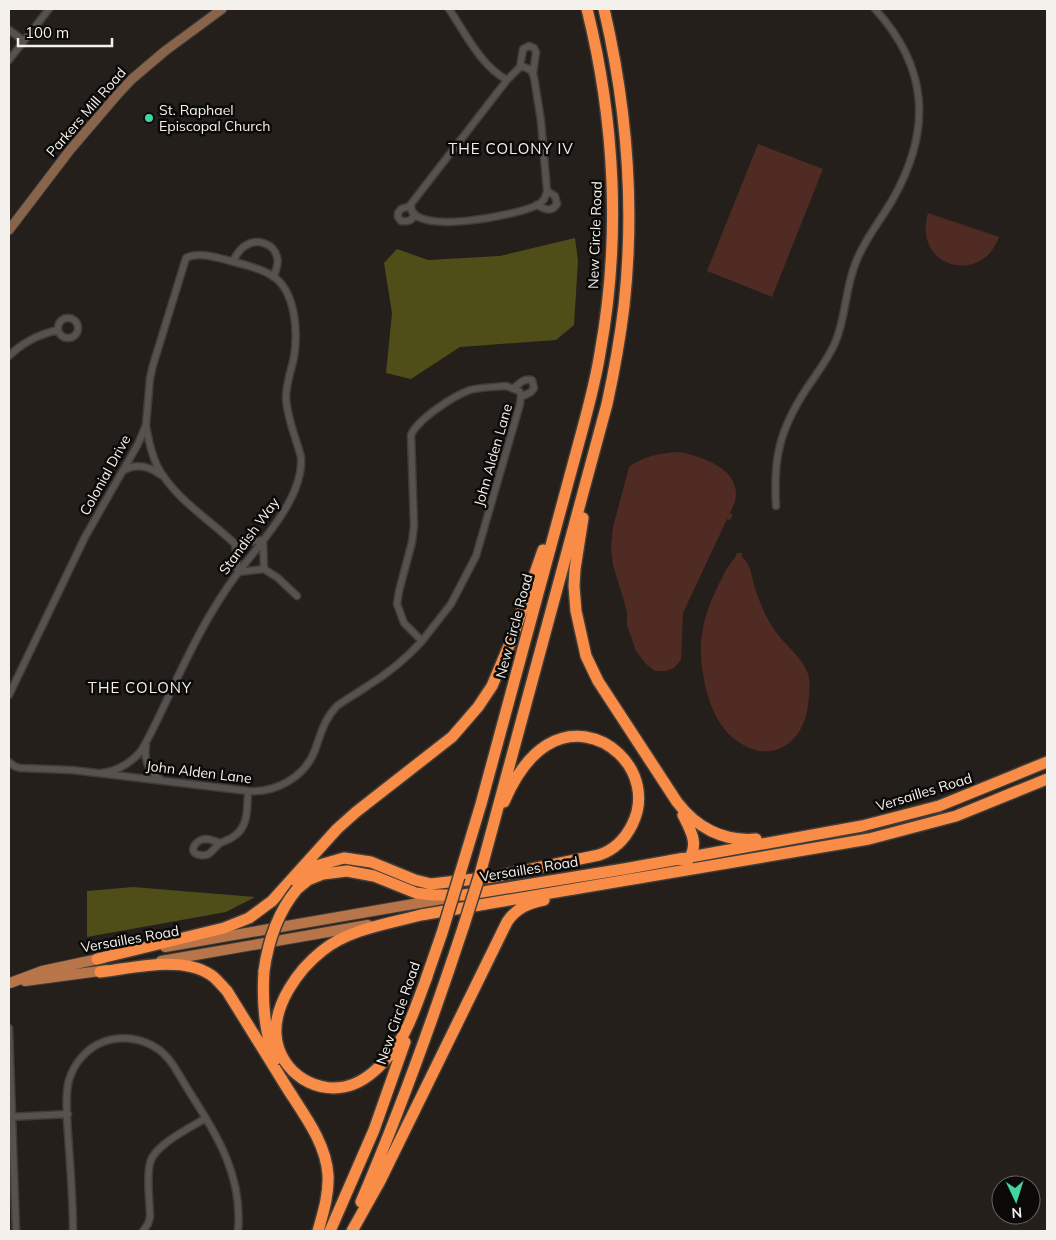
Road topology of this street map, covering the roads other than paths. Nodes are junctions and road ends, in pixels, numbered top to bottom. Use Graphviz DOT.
graph roads {
  1 [pos="49,9"];
  2 [pos="222,9"];
  3 [pos="449,9"];
  4 [pos="587,9"];
  5 [pos="604,9"];
  6 [pos="875,9"];
  7 [pos="9,30"];
  8 [pos="24,40"];
  9 [pos="9,60"];
  10 [pos="520,67"];
  11 [pos="533,74"];
  12 [pos="507,80"];
  13 [pos="546,191"];
  14 [pos="536,205"];
  15 [pos="410,206"];
  16 [pos="415,215"];
  17 [pos="9,230"];
  18 [pos="187,256"];
  19 [pos="233,261"];
  20 [pos="273,277"];
  21 [pos="58,330"];
  22 [pos="9,356"];
  23 [pos="514,388"];
  24 [pos="521,398"];
  25 [pos="146,424"];
  26 [pos="596,447"];
  27 [pos="122,471"];
  28 [pos="163,477"];
  29 [pos="570,478"];
  30 [pos="776,506"];
  31 [pos="263,540"];
  32 [pos="235,544"];
  33 [pos="264,569"];
  34 [pos="238,572"];
  35 [pos="297,596"];
  36 [pos="422,641"];
  37 [pos="9,695"];
  38 [pos="147,740"];
  39 [pos="9,762"];
  40 [pos="1047,762"];
  41 [pos="27,768"];
  42 [pos="9,771"];
  43 [pos="101,773"];
  44 [pos="162,780"];
  45 [pos="1047,780"];
  46 [pos="248,791"];
  47 [pos="677,802"];
  48 [pos="825,833"];
  49 [pos="488,841"];
  50 [pos="220,843"];
  51 [pos="691,856"];
  52 [pos="679,872"];
  53 [pos="651,876"];
  54 [pos="281,891"];
  55 [pos="464,895"];
  56 [pos="421,915"];
  57 [pos="97,959"];
  58 [pos="100,972"];
  59 [pos="427,977"];
  60 [pos="9,985"];
  61 [pos="9,1028"];
  62 [pos="285,1084"];
  63 [pos="68,1114"];
  64 [pos="10,1117"];
  65 [pos="206,1118"];
  66 [pos="12,1210"];
  67 [pos="16,1231"];
  68 [pos="73,1231"];
  69 [pos="143,1231"];
  70 [pos="238,1231"];
  71 [pos="318,1231"];
  72 [pos="330,1231"];
  73 [pos="349,1231"];
  74 [pos="352,1231"];
  1 -- 8 [label="street"];
  2 -- 17 [label="main road, Parkers Mill Road"];
  3 -- 12 [label="street"];
  4 -- 29 [label="highway, New Circle Road"];
  5 -- 26 [label="highway"];
  6 -- 30 [label="street"];
  7 -- 8 [label="street"];
  8 -- 9 [label="street"];
  10 -- 11 [label="street"];
  10 -- 11 [label="street"];
  10 -- 12 [label="street"];
  11 -- 13 [label="street"];
  12 -- 15 [label="street"];
  13 -- 14 [label="street"];
  13 -- 14 [label="street"];
  14 -- 16 [label="street"];
  15 -- 16 [label="street"];
  15 -- 16 [label="street"];
  18 -- 19 [label="street, Standish Way"];
  18 -- 25 [label="street, Colonial Drive"];
  19 -- 20 [label="street, Standish Way"];
  19 -- 20 [label="street"];
  20 -- 31 [label="street, Standish Way"];
  21 -- 22 [label="street"];
  23 -- 24 [label="street, John Alden Lane"];
  23 -- 24 [label="street"];
  23 -- 36 [label="street, John Alden Lane"];
  24 -- 36 [label="street, John Alden Lane"];
  25 -- 27 [label="street, Colonial Drive"];
  25 -- 28 [label="street"];
  26 -- 47 [label="highway"];
  26 -- 49 [label="highway"];
  27 -- 28 [label="street"];
  27 -- 37 [label="street, Colonial Drive"];
  28 -- 32 [label="street"];
  29 -- 54 [label="highway"];
  29 -- 59 [label="highway, New Circle Road, bridge"];
  31 -- 32 [label="street"];
  31 -- 33 [label="street"];
  31 -- 34 [label="street, Standish Way"];
  32 -- 34 [label="street"];
  33 -- 34 [label="street"];
  33 -- 35 [label="street"];
  34 -- 38 [label="street, Standish Way"];
  36 -- 46 [label="street, John Alden Lane"];
  38 -- 43 [label="street, Standish Way"];
  38 -- 44 [label="street, Standish Way"];
  39 -- 41 [label="street, John Alden Lane"];
  40 -- 48 [label="highway, Versailles Road"];
  41 -- 42 [label="street, John Alden Lane"];
  41 -- 43 [label="street, John Alden Lane"];
  43 -- 44 [label="street, John Alden Lane"];
  44 -- 46 [label="street, John Alden Lane"];
  45 -- 52 [label="highway, Versailles Road"];
  46 -- 50 [label="street"];
  47 -- 48 [label="highway"];
  47 -- 51 [label="highway"];
  48 -- 51 [label="highway, Versailles Road"];
  49 -- 54 [label="highway"];
  49 -- 73 [label="highway, bridge"];
  51 -- 52 [label="highway"];
  51 -- 55 [label="highway, Versailles Road"];
  52 -- 53 [label="highway, Versailles Road"];
  53 -- 56 [label="highway, Versailles Road"];
  53 -- 74 [label="highway"];
  54 -- 57 [label="highway"];
  55 -- 57 [label="main road, Versailles Road"];
  55 -- 62 [label="highway, bridge"];
  56 -- 58 [label="main road, Versailles Road"];
  56 -- 59 [label="highway"];
  57 -- 60 [label="main road, Versailles Road"];
  58 -- 60 [label="main road, Versailles Road"];
  58 -- 62 [label="highway"];
  59 -- 72 [label="highway, New Circle Road"];
  61 -- 64 [label="street"];
  62 -- 71 [label="highway"];
  63 -- 64 [label="street"];
  63 -- 65 [label="street"];
  63 -- 68 [label="street"];
  64 -- 66 [label="street"];
  65 -- 69 [label="street"];
  65 -- 70 [label="street"];
  66 -- 67 [label="street"];
}
